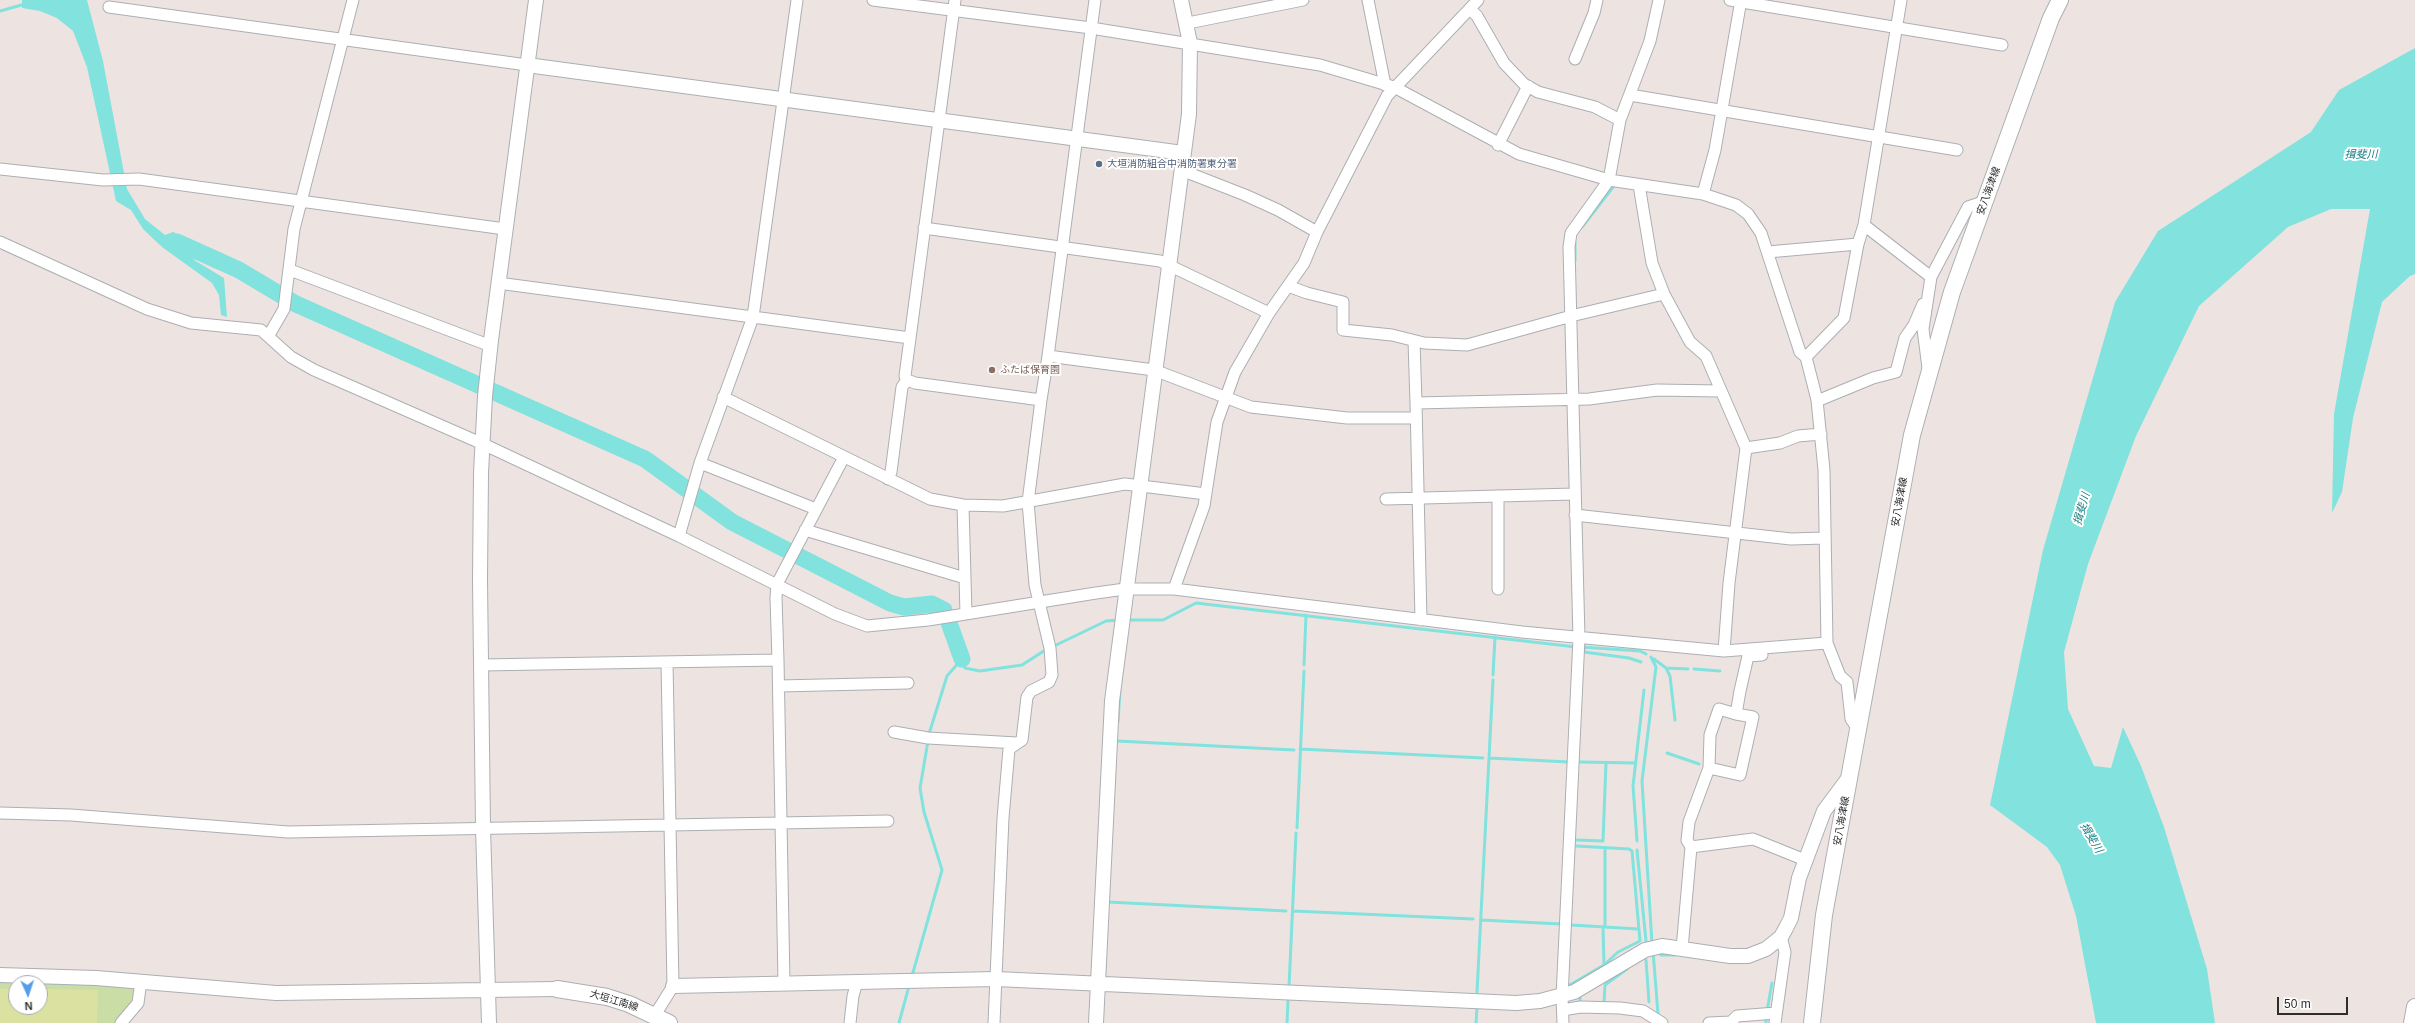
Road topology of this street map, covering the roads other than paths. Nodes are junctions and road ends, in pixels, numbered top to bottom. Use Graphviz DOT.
graph roads {
  1 [pos="353,0"];
  2 [pos="536,0"];
  3 [pos="798,0"];
  4 [pos="873,0"];
  5 [pos="1095,0"];
  6 [pos="1181,0"];
  7 [pos="1303,0"];
  8 [pos="1368,0"];
  9 [pos="1478,0"];
  10 [pos="1597,0"];
  11 [pos="1659,0"];
  12 [pos="1901,0"];
  13 [pos="2060,0"];
  14 [pos="1737,1"];
  15 [pos="954,5"];
  16 [pos="109,7"];
  17 [pos="1470,9"];
  18 [pos="1188,23"];
  19 [pos="1896,27"];
  20 [pos="1091,28"];
  21 [pos="343,40"];
  22 [pos="1190,43"];
  23 [pos="2002,45"];
  24 [pos="1575,59"];
  25 [pos="527,65"];
  26 [pos="1389,86"];
  27 [pos="1528,86"];
  28 [pos="1630,95"];
  29 [pos="783,99"];
  30 [pos="1721,111"];
  31 [pos="1620,120"];
  32 [pos="939,121"];
  33 [pos="1878,137"];
  34 [pos="1076,139"];
  35 [pos="1498,145"];
  36 [pos="1957,150"];
  37 [pos="1183,153"];
  38 [pos="0,169"];
  39 [pos="1181,170"];
  40 [pos="1609,180"];
  41 [pos="1639,185"];
  42 [pos="1703,194"];
  43 [pos="301,201"];
  44 [pos="1986,201"];
  45 [pos="1864,225"];
  46 [pos="924,228"];
  47 [pos="505,229"];
  48 [pos="1317,232"];
  49 [pos="0,242"];
  50 [pos="1858,244"];
  51 [pos="1062,248"];
  52 [pos="1768,252"];
  53 [pos="1168,265"];
  54 [pos="290,270"];
  55 [pos="1930,282"];
  56 [pos="498,283"];
  57 [pos="1288,286"];
  58 [pos="1664,294"];
  59 [pos="1269,314"];
  60 [pos="1570,316"];
  61 [pos="753,317"];
  62 [pos="269,335"];
  63 [pos="910,338"];
  64 [pos="1414,341"];
  65 [pos="491,346"];
  66 [pos="1048,356"];
  67 [pos="1806,357"];
  68 [pos="1154,370"];
  69 [pos="1929,372"];
  70 [pos="907,380"];
  71 [pos="1721,391"];
  72 [pos="723,397"];
  73 [pos="1225,397"];
  74 [pos="1572,399"];
  75 [pos="1041,400"];
  76 [pos="1817,400"];
  77 [pos="1416,403"];
  78 [pos="1416,418"];
  79 [pos="1821,434"];
  80 [pos="483,444"];
  81 [pos="1746,448"];
  82 [pos="844,457"];
  83 [pos="700,462"];
  84 [pos="888,479"];
  85 [pos="1139,484"];
  86 [pos="1206,494"];
  87 [pos="1574,494"];
  88 [pos="1498,496"];
  89 [pos="1417,498"];
  90 [pos="1386,499"];
  91 [pos="1028,502"];
  92 [pos="963,505"];
  93 [pos="816,509"];
  94 [pos="1575,515"];
  95 [pos="805,530"];
  96 [pos="1735,532"];
  97 [pos="679,536"];
  98 [pos="1824,538"];
  99 [pos="965,578"];
  100 [pos="777,584"];
  101 [pos="1498,588"];
  102 [pos="1125,589"];
  103 [pos="1174,589"];
  104 [pos="1038,602"];
  105 [pos="966,614"];
  106 [pos="1421,620"];
  107 [pos="1578,638"];
  108 [pos="1827,642"];
  109 [pos="1777,647"];
  110 [pos="1724,651"];
  111 [pos="778,660"];
  112 [pos="667,662"];
  113 [pos="481,665"];
  114 [pos="908,683"];
  115 [pos="779,686"];
  116 [pos="1736,714"];
  117 [pos="894,732"];
  118 [pos="1860,732"];
  119 [pos="1017,743"];
  120 [pos="1709,768"];
  121 [pos="1850,776"];
  122 [pos="0,813"];
  123 [pos="888,821"];
  124 [pos="781,822"];
  125 [pos="669,824"];
  126 [pos="483,828"];
  127 [pos="1691,847"];
  128 [pos="1805,860"];
  129 [pos="1781,937"];
  130 [pos="1682,949"];
  131 [pos="0,975"];
  132 [pos="996,979"];
  133 [pos="141,981"];
  134 [pos="857,982"];
  135 [pos="784,983"];
  136 [pos="1098,984"];
  137 [pos="674,986"];
  138 [pos="489,989"];
  139 [pos="557,989"];
  140 [pos="1562,1003"];
  141 [pos="2415,1007"];
  142 [pos="655,1015"];
  143 [pos="1776,1018"];
  144 [pos="1659,1022"];
  145 [pos="1732,1022"];
  146 [pos="121,1023"];
  147 [pos="489,1023"];
  148 [pos="669,1023"];
  149 [pos="850,1023"];
  150 [pos="994,1023"];
  151 [pos="1096,1023"];
  152 [pos="1563,1023"];
  153 [pos="1709,1023"];
  154 [pos="1812,1023"];
  155 [pos="2412,1023"];
  1 -- 21 [label="street"];
  2 -- 25 [label="street"];
  3 -- 29 [label="street"];
  4 -- 15 [label="street"];
  5 -- 20 [label="street"];
  6 -- 18 [label="street"];
  7 -- 18 [label="street"];
  8 -- 26 [label="street"];
  9 -- 17 [label="street"];
  10 -- 24 [label="street"];
  11 -- 28 [label="street"];
  12 -- 19 [label="street"];
  13 -- 44 [label="main road, 安八海津線"];
  14 -- 19 [label="street"];
  14 -- 30 [label="street"];
  15 -- 20 [label="street"];
  15 -- 32 [label="street"];
  16 -- 21 [label="street"];
  17 -- 26 [label="street"];
  17 -- 27 [label="street"];
  18 -- 22 [label="street"];
  19 -- 23 [label="street"];
  19 -- 33 [label="street"];
  20 -- 22 [label="street"];
  20 -- 34 [label="street"];
  21 -- 25 [label="street"];
  21 -- 43 [label="street"];
  22 -- 26 [label="street"];
  22 -- 37 [label="street"];
  25 -- 29 [label="street"];
  25 -- 47 [label="street"];
  26 -- 35 [label="street"];
  26 -- 48 [label="street"];
  27 -- 31 [label="street"];
  27 -- 35 [label="street"];
  28 -- 30 [label="street"];
  28 -- 31 [label="street"];
  29 -- 32 [label="street"];
  29 -- 61 [label="street"];
  30 -- 33 [label="street"];
  30 -- 42 [label="street"];
  31 -- 40 [label="street"];
  32 -- 34 [label="street"];
  32 -- 46 [label="street"];
  33 -- 36 [label="street"];
  33 -- 45 [label="street"];
  34 -- 37 [label="street"];
  34 -- 51 [label="street"];
  35 -- 40 [label="street"];
  37 -- 39 [label="street"];
  38 -- 43 [label="street"];
  39 -- 48 [label="street"];
  39 -- 53 [label="street"];
  40 -- 41 [label="street"];
  40 -- 60 [label="street"];
  41 -- 42 [label="street"];
  41 -- 58 [label="street"];
  42 -- 52 [label="street"];
  43 -- 47 [label="street"];
  43 -- 54 [label="street"];
  44 -- 55 [label="street"];
  44 -- 69 [label="main road, 安八海津線"];
  45 -- 50 [label="street"];
  45 -- 55 [label="street"];
  46 -- 51 [label="street"];
  46 -- 63 [label="street"];
  47 -- 56 [label="street"];
  48 -- 57 [label="street"];
  49 -- 62 [label="street"];
  50 -- 52 [label="street"];
  50 -- 67 [label="street"];
  51 -- 53 [label="street"];
  51 -- 66 [label="street"];
  52 -- 67 [label="street"];
  53 -- 59 [label="street"];
  53 -- 68 [label="street"];
  54 -- 62 [label="street"];
  54 -- 65 [label="street"];
  55 -- 69 [label="street"];
  55 -- 76 [label="street"];
  56 -- 61 [label="street"];
  56 -- 65 [label="street"];
  57 -- 59 [label="street"];
  57 -- 64 [label="street"];
  58 -- 60 [label="street"];
  58 -- 71 [label="street"];
  59 -- 73 [label="street"];
  60 -- 64 [label="street"];
  60 -- 74 [label="street"];
  61 -- 63 [label="street"];
  61 -- 72 [label="street"];
  62 -- 80 [label="street"];
  63 -- 70 [label="street"];
  64 -- 77 [label="street"];
  65 -- 80 [label="street"];
  66 -- 68 [label="street"];
  66 -- 75 [label="street"];
  67 -- 76 [label="street"];
  68 -- 73 [label="street"];
  68 -- 85 [label="street"];
  69 -- 118 [label="main road, 安八海津線"];
  70 -- 75 [label="street"];
  70 -- 84 [label="street"];
  71 -- 74 [label="street"];
  71 -- 81 [label="street"];
  72 -- 82 [label="street"];
  72 -- 83 [label="street"];
  73 -- 78 [label="street"];
  73 -- 86 [label="street"];
  74 -- 77 [label="street"];
  74 -- 87 [label="street"];
  75 -- 91 [label="street"];
  76 -- 79 [label="street"];
  77 -- 78 [label="street"];
  78 -- 89 [label="street"];
  79 -- 81 [label="street"];
  79 -- 98 [label="street"];
  80 -- 97 [label="street"];
  80 -- 113 [label="street"];
  81 -- 96 [label="street"];
  82 -- 84 [label="street"];
  82 -- 93 [label="street"];
  83 -- 93 [label="street"];
  83 -- 97 [label="street"];
  84 -- 92 [label="street"];
  85 -- 86 [label="street"];
  85 -- 91 [label="street"];
  85 -- 102 [label="street"];
  86 -- 103 [label="street"];
  87 -- 88 [label="street"];
  87 -- 94 [label="street"];
  88 -- 89 [label="street"];
  88 -- 101 [label="street"];
  89 -- 90 [label="street"];
  89 -- 106 [label="street"];
  91 -- 92 [label="street"];
  91 -- 104 [label="street"];
  92 -- 99 [label="street"];
  93 -- 95 [label="street"];
  94 -- 96 [label="street"];
  94 -- 107 [label="street"];
  95 -- 99 [label="street"];
  95 -- 100 [label="street"];
  96 -- 98 [label="street"];
  96 -- 110 [label="street"];
  97 -- 100 [label="street"];
  98 -- 108 [label="street"];
  99 -- 105 [label="street"];
  100 -- 105 [label="street"];
  100 -- 111 [label="street"];
  102 -- 103 [label="street"];
  102 -- 104 [label="street"];
  102 -- 136 [label="street"];
  103 -- 106 [label="street"];
  104 -- 105 [label="street"];
  104 -- 119 [label="street"];
  106 -- 107 [label="street"];
  107 -- 110 [label="street"];
  107 -- 140 [label="street"];
  108 -- 109 [label="street"];
  108 -- 118 [label="street"];
  109 -- 110 [label="street"];
  109 -- 116 [label="street"];
  111 -- 112 [label="street"];
  111 -- 115 [label="street"];
  112 -- 113 [label="street"];
  112 -- 125 [label="street"];
  113 -- 126 [label="street"];
  114 -- 115 [label="street"];
  115 -- 124 [label="street"];
  116 -- 120 [label="street"];
  116 -- 120 [label="street"];
  117 -- 119 [label="street"];
  118 -- 121 [label="main road, 安八海津線"];
  119 -- 132 [label="street"];
  120 -- 127 [label="street"];
  121 -- 128 [label="street"];
  121 -- 154 [label="main road, 安八海津線"];
  122 -- 126 [label="street"];
  123 -- 124 [label="street"];
  124 -- 125 [label="street"];
  124 -- 135 [label="street"];
  125 -- 126 [label="street"];
  125 -- 137 [label="street"];
  126 -- 138 [label="street"];
  127 -- 128 [label="street"];
  127 -- 130 [label="street"];
  128 -- 129 [label="street"];
  129 -- 130 [label="street"];
  129 -- 143 [label="street"];
  130 -- 140 [label="street"];
  131 -- 133 [label="street"];
  132 -- 134 [label="street"];
  132 -- 136 [label="street"];
  132 -- 150 [label="street"];
  133 -- 138 [label="street"];
  133 -- 146 [label="street"];
  134 -- 135 [label="street"];
  134 -- 149 [label="street"];
  135 -- 137 [label="street"];
  136 -- 140 [label="street"];
  136 -- 151 [label="street"];
  137 -- 142 [label="street"];
  138 -- 139 [label="street"];
  138 -- 147 [label="street"];
  139 -- 142 [label="main road, 大垣江南線"];
  140 -- 144 [label="street"];
  140 -- 152 [label="street"];
  141 -- 155 [label="main road"];
  142 -- 148 [label="main road, 大垣江南線"];
  143 -- 145 [label="street"];
  145 -- 153 [label="street"];
}
